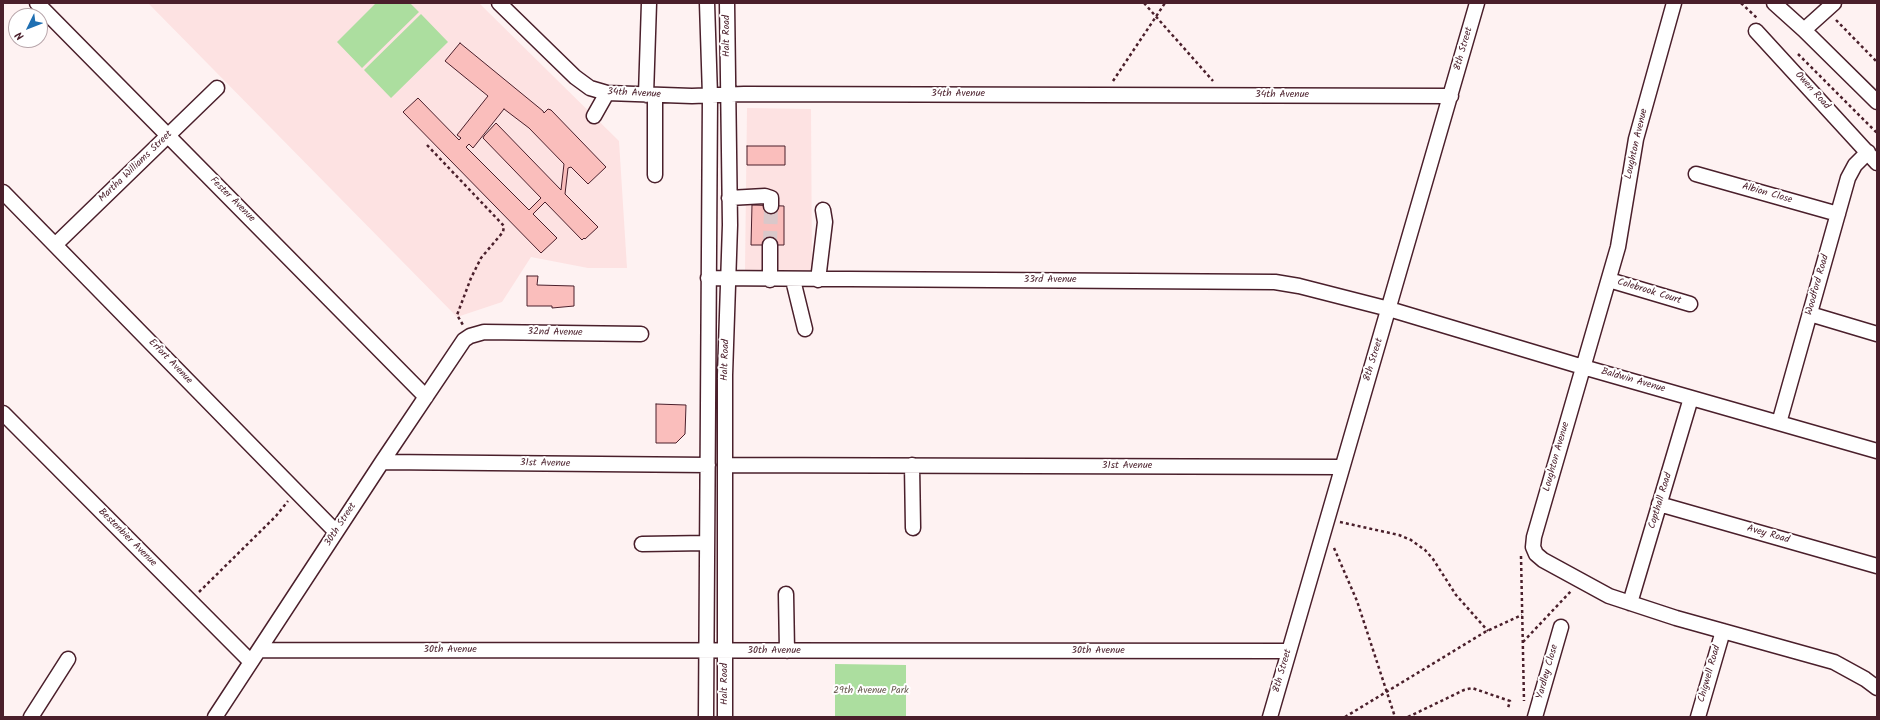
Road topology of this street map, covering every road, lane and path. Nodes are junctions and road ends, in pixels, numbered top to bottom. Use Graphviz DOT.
graph roads {
  1 [pos="37,3"];
  2 [pos="499,3"];
  3 [pos="649,3"];
  4 [pos="707,3"];
  5 [pos="727,3"];
  6 [pos="1144,3"];
  7 [pos="1165,3"];
  8 [pos="1477,3"];
  9 [pos="1674,3"];
  10 [pos="1774,3"];
  11 [pos="1834,3"];
  12 [pos="1156,16"];
  13 [pos="1835,18"];
  14 [pos="1804,30"];
  15 [pos="1756,31"];
  16 [pos="1877,62"];
  17 [pos="217,88"];
  18 [pos="607,93"];
  19 [pos="650,95"];
  20 [pos="727,95"];
  21 [pos="1112,95"];
  22 [pos="1217,95"];
  23 [pos="710,96"];
  24 [pos="1451,96"];
  25 [pos="1877,102"];
  26 [pos="594,116"];
  27 [pos="169,136"];
  28 [pos="427,145"];
  29 [pos="1872,158"];
  30 [pos="1696,174"];
  31 [pos="655,175"];
  32 [pos="3,192"];
  33 [pos="729,198"];
  34 [pos="771,206"];
  35 [pos="823,210"];
  36 [pos="1838,214"];
  37 [pos="55,245"];
  38 [pos="770,245"];
  39 [pos="708,278"];
  40 [pos="729,279"];
  41 [pos="770,280"];
  42 [pos="793,280"];
  43 [pos="818,280"];
  44 [pos="1609,280"];
  45 [pos="1690,304"];
  46 [pos="1389,309"];
  47 [pos="1810,314"];
  48 [pos="804,329"];
  49 [pos="641,334"];
  50 [pos="1877,334"];
  51 [pos="470,336"];
  52 [pos="1583,367"];
  53 [pos="426,397"];
  54 [pos="1691,398"];
  55 [pos="3,413"];
  56 [pos="1779,423"];
  57 [pos="1877,451"];
  58 [pos="382,462"];
  59 [pos="708,465"];
  60 [pos="725,465"];
  61 [pos="912,465"];
  62 [pos="1342,467"];
  63 [pos="296,491"];
  64 [pos="1659,504"];
  65 [pos="1337,520"];
  66 [pos="913,528"];
  67 [pos="336,532"];
  68 [pos="707,542"];
  69 [pos="1330,542"];
  70 [pos="642,544"];
  71 [pos="1524,550"];
  72 [pos="1877,566"];
  73 [pos="1575,587"];
  74 [pos="786,594"];
  75 [pos="190,601"];
  76 [pos="1630,603"];
  77 [pos="1522,615"];
  78 [pos="1561,627"];
  79 [pos="1488,631"];
  80 [pos="1723,631"];
  81 [pos="1523,642"];
  82 [pos="259,650"];
  83 [pos="707,651"];
  84 [pos="725,651"];
  85 [pos="787,651"];
  86 [pos="1289,651"];
  87 [pos="68,659"];
  88 [pos="250,662"];
  89 [pos="1877,688"];
  90 [pos="1386,692"];
  91 [pos="1524,707"];
  92 [pos="1508,708"];
  93 [pos="31,717"];
  94 [pos="216,717"];
  95 [pos="706,717"];
  96 [pos="725,717"];
  97 [pos="1270,717"];
  98 [pos="1345,717"];
  99 [pos="1395,717"];
  100 [pos="1408,717"];
  101 [pos="1535,717"];
  102 [pos="1698,717"];
  1 -- 27 [label="street, Fester Avenue"];
  2 -- 18 [label="street, 34th Avenue"];
  3 -- 19 [label="street"];
  4 -- 23 [label="street, Halt Road"];
  5 -- 20 [label="street, Halt Road"];
  6 -- 12 [label="path"];
  7 -- 12 [label="path"];
  8 -- 24 [label="street, 8th Street"];
  9 -- 44 [label="street, Loughton Avenue"];
  10 -- 14 [label="street"];
  11 -- 14 [label="street"];
  12 -- 21 [label="path"];
  12 -- 22 [label="path"];
  13 -- 16 [label="path"];
  14 -- 25 [label="street"];
  15 -- 29 [label="street, Owen Road"];
  17 -- 27 [label="street, Martha Williams Street"];
  18 -- 19 [label="street, 34th Avenue"];
  18 -- 26 [label="street"];
  19 -- 23 [label="street, 34th Avenue"];
  19 -- 31 [label="street"];
  20 -- 21 [label="street, 34th Avenue"];
  20 -- 23 [label="street, 34th Avenue"];
  20 -- 33 [label="street, Halt Road"];
  21 -- 22 [label="street, 34th Avenue"];
  22 -- 24 [label="street, 34th Avenue"];
  23 -- 39 [label="street, Halt Road"];
  24 -- 46 [label="street, 8th Street"];
  27 -- 37 [label="street, Martha Williams Street"];
  27 -- 53 [label="street, Fester Avenue"];
  28 -- 51 [label="path"];
  29 -- 36 [label="street, Woodford Road"];
  30 -- 36 [label="street, Albion Close"];
  32 -- 37 [label="street, Erfort Avenue"];
  33 -- 34 [label="street"];
  33 -- 40 [label="street, Halt Road"];
  35 -- 43 [label="street"];
  36 -- 47 [label="street, Woodford Road"];
  37 -- 63 [label="street, Erfort Avenue"];
  38 -- 41 [label="street"];
  39 -- 40 [label="street, 33rd Avenue"];
  39 -- 59 [label="street, Halt Road"];
  40 -- 41 [label="street, 33rd Avenue"];
  40 -- 60 [label="street, Halt Road"];
  41 -- 42 [label="street, 33rd Avenue"];
  42 -- 43 [label="street, 33rd Avenue"];
  42 -- 48 [label="street"];
  43 -- 46 [label="street, 33rd Avenue"];
  44 -- 45 [label="street, Colebrook Court"];
  44 -- 52 [label="street, Loughton Avenue"];
  46 -- 52 [label="street, Baldwin Avenue"];
  46 -- 62 [label="street, 8th Street"];
  47 -- 50 [label="street"];
  47 -- 56 [label="street, Woodford Road"];
  49 -- 51 [label="street, 32nd Avenue"];
  51 -- 53 [label="street, 30th Street"];
  52 -- 54 [label="street, Baldwin Avenue"];
  52 -- 76 [label="street, Loughton Avenue"];
  53 -- 58 [label="street, 30th Street"];
  54 -- 56 [label="street, Baldwin Avenue"];
  54 -- 64 [label="street, Copthall Road"];
  55 -- 75 [label="street, Bestenbier Avenue"];
  56 -- 57 [label="street, Baldwin Avenue"];
  58 -- 59 [label="street, 31st Avenue"];
  58 -- 67 [label="street, 30th Street"];
  59 -- 68 [label="street, Halt Road"];
  60 -- 61 [label="street, 31st Avenue"];
  60 -- 84 [label="street, Halt Road"];
  61 -- 62 [label="street, 31st Avenue"];
  61 -- 66 [label="street"];
  62 -- 86 [label="street, 8th Street"];
  63 -- 67 [label="street, Erfort Avenue"];
  63 -- 75 [label="path"];
  64 -- 72 [label="street, Avey Road"];
  64 -- 76 [label="street, Copthall Road"];
  65 -- 79 [label="path"];
  67 -- 82 [label="street, 30th Street"];
  68 -- 70 [label="street"];
  68 -- 83 [label="street, Halt Road"];
  69 -- 90 [label="path"];
  71 -- 77 [label="path"];
  73 -- 81 [label="path"];
  74 -- 85 [label="street"];
  75 -- 88 [label="street, Bestenbier Avenue"];
  76 -- 80 [label="street, Loughton Avenue"];
  77 -- 79 [label="path"];
  77 -- 81 [label="path"];
  78 -- 101 [label="street, Yardley Close"];
  79 -- 90 [label="path"];
  80 -- 89 [label="street, Loughton Avenue"];
  80 -- 102 [label="street, Chigwell Road"];
  81 -- 91 [label="path"];
  82 -- 83 [label="street, 30th Avenue"];
  82 -- 88 [label="street, 30th Street"];
  83 -- 84 [label="street, 30th Avenue"];
  83 -- 95 [label="street, Halt Road"];
  84 -- 85 [label="street, 30th Avenue"];
  84 -- 96 [label="street, Halt Road"];
  85 -- 86 [label="street, 30th Avenue"];
  86 -- 97 [label="street, 8th Street"];
  87 -- 93 [label="street"];
  88 -- 94 [label="street, 30th Street"];
  90 -- 98 [label="path"];
  90 -- 99 [label="path"];
  92 -- 100 [label="path"];
}
